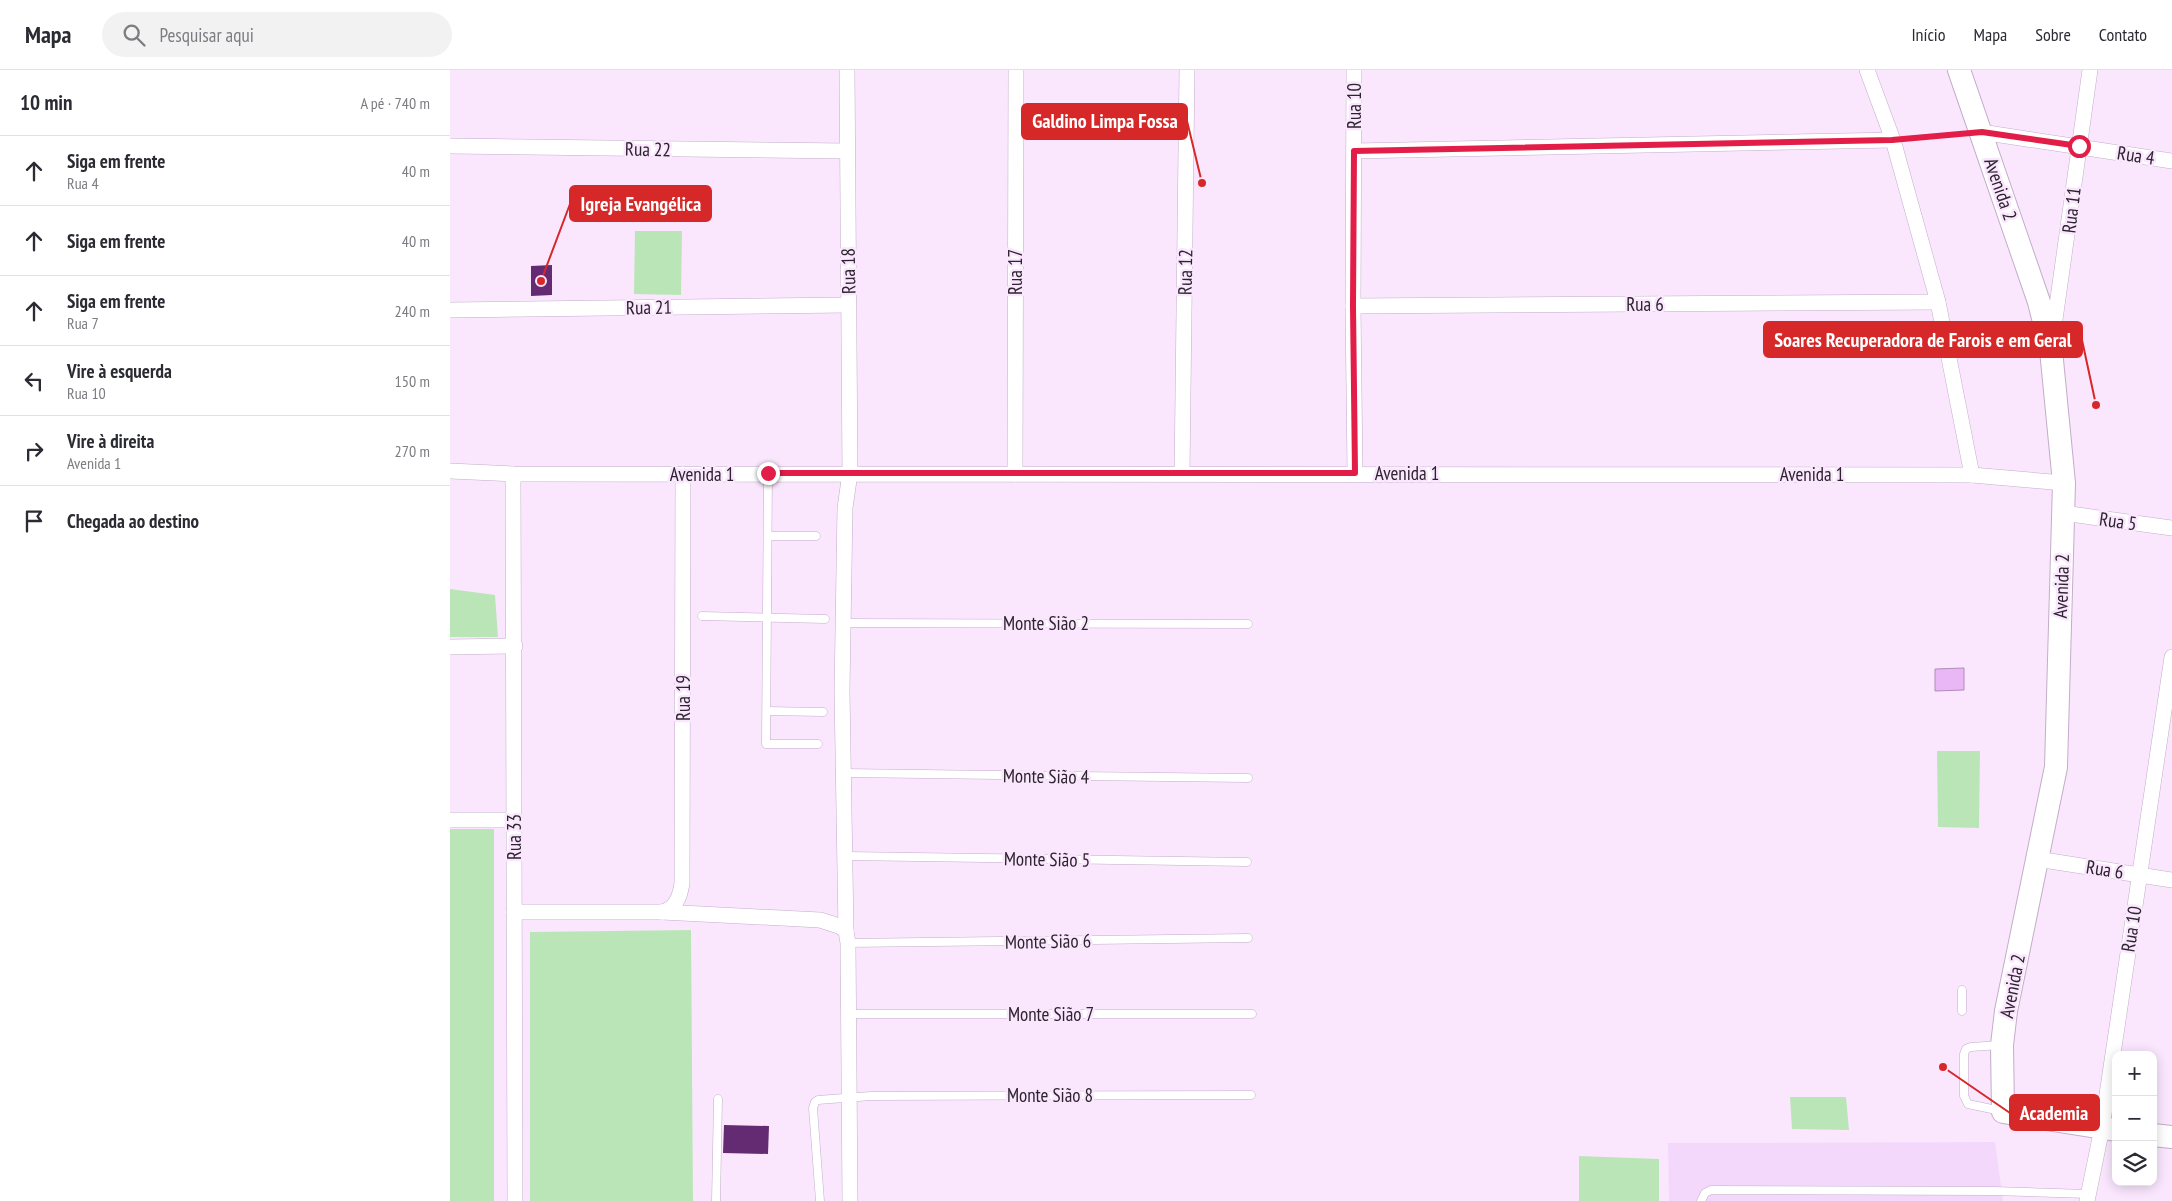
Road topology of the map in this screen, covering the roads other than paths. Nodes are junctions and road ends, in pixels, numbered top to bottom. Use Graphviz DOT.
graph roads {
  1 [pos="847,70"];
  2 [pos="1016,70"];
  3 [pos="1187,70"];
  4 [pos="1354,70"];
  5 [pos="1867,70"];
  6 [pos="1959,70"];
  7 [pos="2090,70"];
  8 [pos="1982,132"];
  9 [pos="1892,140"];
  10 [pos="450,146"];
  11 [pos="2079,146"];
  12 [pos="847,151"];
  13 [pos="1354,151"];
  14 [pos="2172,161"];
  15 [pos="1938,302"];
  16 [pos="848,305"];
  17 [pos="1353,306"];
  18 [pos="450,310"];
  19 [pos="2051,350"];
  20 [pos="450,471"];
  21 [pos="768,473"];
  22 [pos="850,473"];
  23 [pos="1355,473"];
  24 [pos="513,474"];
  25 [pos="683,474"];
  26 [pos="1015,474"];
  27 [pos="1182,474"];
  28 [pos="1972,475"];
  29 [pos="2064,483"];
  30 [pos="2063,513"];
  31 [pos="2172,528"];
  32 [pos="768,536"];
  33 [pos="816,536"];
  34 [pos="702,616"];
  35 [pos="767,616"];
  36 [pos="824,619"];
  37 [pos="843,623"];
  38 [pos="1248,624"];
  39 [pos="515,646"];
  40 [pos="450,647"];
  41 [pos="2172,657"];
  42 [pos="766,711"];
  43 [pos="823,712"];
  44 [pos="818,744"];
  45 [pos="844,773"];
  46 [pos="1248,778"];
  47 [pos="450,820"];
  48 [pos="514,820"];
  49 [pos="846,856"];
  50 [pos="2037,858"];
  51 [pos="1247,862"];
  52 [pos="2140,875"];
  53 [pos="2172,880"];
  54 [pos="514,912"];
  55 [pos="662,912"];
  56 [pos="847,937"];
  57 [pos="1248,938"];
  58 [pos="1962,990"];
  59 [pos="1962,1010"];
  60 [pos="849,1014"];
  61 [pos="1252,1014"];
  62 [pos="2002,1045"];
  63 [pos="1251,1095"];
  64 [pos="850,1097"];
  65 [pos="718,1099"];
  66 [pos="2003,1112"];
  67 [pos="2109,1129"];
  68 [pos="2157,1135"];
  69 [pos="2172,1137"];
  70 [pos="2088,1197"];
  71 [pos="515,1201"];
  72 [pos="716,1201"];
  73 [pos="820,1201"];
  74 [pos="850,1201"];
  75 [pos="1701,1201"];
  1 -- 12 [label="street, Rua 18"];
  2 -- 26 [label="street, Rua 17"];
  3 -- 27 [label="street, Rua 12"];
  4 -- 13 [label="street, Rua 10"];
  5 -- 9 [label="street"];
  6 -- 8 [label="street, Avenida 2"];
  7 -- 11 [label="street, Rua 11"];
  8 -- 11 [label="street, Rua 4"];
  8 -- 19 [label="street, Avenida 2"];
  9 -- 13 [label="street"];
  9 -- 15 [label="street"];
  10 -- 12 [label="street, Rua 22"];
  11 -- 14 [label="street, Rua 4"];
  11 -- 19 [label="street, Rua 11"];
  12 -- 16 [label="street, Rua 18"];
  13 -- 17 [label="street, Rua 10"];
  15 -- 17 [label="street, Rua 6"];
  15 -- 28 [label="street"];
  16 -- 18 [label="street, Rua 21"];
  16 -- 22 [label="street, Rua 18"];
  17 -- 23 [label="street, Rua 10"];
  19 -- 29 [label="street, Avenida 2"];
  20 -- 24 [label="street, Avenida 1"];
  21 -- 22 [label="street, Avenida 1"];
  21 -- 25 [label="street, Avenida 1"];
  21 -- 32 [label="lane"];
  22 -- 26 [label="street, Avenida 1"];
  22 -- 37 [label="street, Rua 18"];
  23 -- 27 [label="street, Avenida 1"];
  23 -- 28 [label="street, Avenida 1"];
  24 -- 25 [label="street, Avenida 1"];
  24 -- 39 [label="street, Rua 33"];
  25 -- 55 [label="street, Rua 19"];
  26 -- 27 [label="street, Avenida 1"];
  28 -- 29 [label="street, Avenida 1"];
  29 -- 30 [label="street, Avenida 2"];
  30 -- 31 [label="street, Rua 5"];
  30 -- 50 [label="street, Avenida 2"];
  32 -- 33 [label="lane"];
  32 -- 35 [label="lane"];
  34 -- 35 [label="lane"];
  35 -- 36 [label="lane"];
  35 -- 42 [label="lane"];
  37 -- 38 [label="lane, Monte Sião 2"];
  37 -- 45 [label="street, Rua 18"];
  39 -- 40 [label="street"];
  39 -- 48 [label="street, Rua 33"];
  41 -- 52 [label="street, Rua 10"];
  42 -- 43 [label="lane"];
  42 -- 44 [label="lane"];
  45 -- 46 [label="lane, Monte Sião 4"];
  45 -- 49 [label="street, Rua 18"];
  47 -- 48 [label="street"];
  48 -- 54 [label="street, Rua 33"];
  49 -- 51 [label="lane, Monte Sião 5"];
  49 -- 56 [label="street, Rua 18"];
  50 -- 52 [label="street, Rua 6"];
  50 -- 62 [label="street, Avenida 2"];
  52 -- 53 [label="street, Rua 6"];
  52 -- 67 [label="street, Rua 10"];
  54 -- 55 [label="street"];
  54 -- 71 [label="street, Rua 33"];
  55 -- 56 [label="street"];
  56 -- 57 [label="lane, Monte Sião 6"];
  56 -- 60 [label="street, Rua 18"];
  58 -- 59 [label="lane"];
  60 -- 61 [label="lane, Monte Sião 7"];
  60 -- 64 [label="street, Rua 18"];
  62 -- 66 [label="street, Avenida 2"];
  62 -- 66 [label="lane"];
  63 -- 64 [label="lane, Monte Sião 8"];
  64 -- 73 [label="lane, Monte Sião 8"];
  64 -- 74 [label="street, Rua 18"];
  65 -- 72 [label="lane"];
  66 -- 67 [label="street"];
  67 -- 70 [label="street, Rua 10"];
  68 -- 69 [label="street"];
  70 -- 75 [label="lane"];
}
